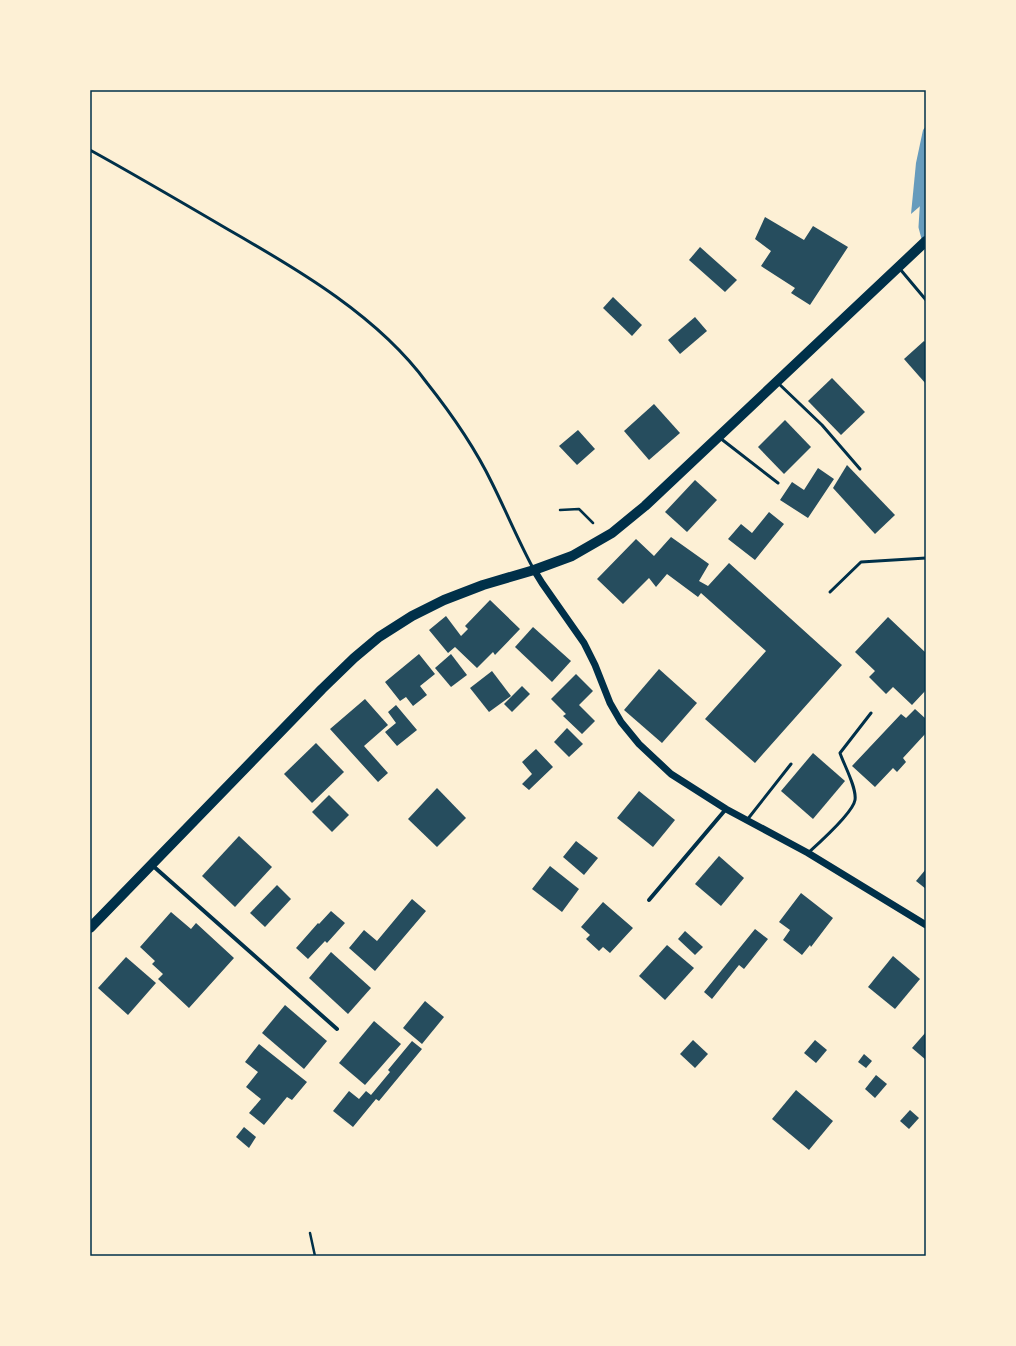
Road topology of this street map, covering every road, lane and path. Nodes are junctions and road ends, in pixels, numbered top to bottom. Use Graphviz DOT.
graph roads {
  1 [pos="90,150"];
  2 [pos="926,241"];
  3 [pos="898,267"];
  4 [pos="926,300"];
  5 [pos="777,382"];
  6 [pos="719,437"];
  7 [pos="860,469"];
  8 [pos="778,483"];
  9 [pos="560,510"];
  10 [pos="606,537"];
  11 [pos="926,558"];
  12 [pos="534,570"];
  13 [pos="830,592"];
  14 [pos="871,713"];
  15 [pos="791,764"];
  16 [pos="726,810"];
  17 [pos="747,820"];
  18 [pos="808,853"];
  19 [pos="152,865"];
  20 [pos="649,900"];
  21 [pos="926,925"];
  22 [pos="90,928"];
  23 [pos="337,1029"];
  24 [pos="310,1233"];
  25 [pos="315,1256"];
  1 -- 12 [label="lane"];
  2 -- 3 [label="main road"];
  3 -- 4 [label="lane"];
  3 -- 5 [label="main road"];
  5 -- 6 [label="main road"];
  5 -- 7 [label="lane"];
  6 -- 8 [label="lane"];
  6 -- 10 [label="main road"];
  9 -- 10 [label="path"];
  10 -- 12 [label="main road"];
  11 -- 13 [label="lane"];
  12 -- 16 [label="street"];
  12 -- 19 [label="main road"];
  14 -- 18 [label="lane"];
  15 -- 17 [label="lane"];
  16 -- 17 [label="street"];
  16 -- 20 [label="street"];
  17 -- 18 [label="street"];
  18 -- 21 [label="street"];
  19 -- 22 [label="main road"];
  19 -- 23 [label="street"];
  24 -- 25 [label="path"];
}
